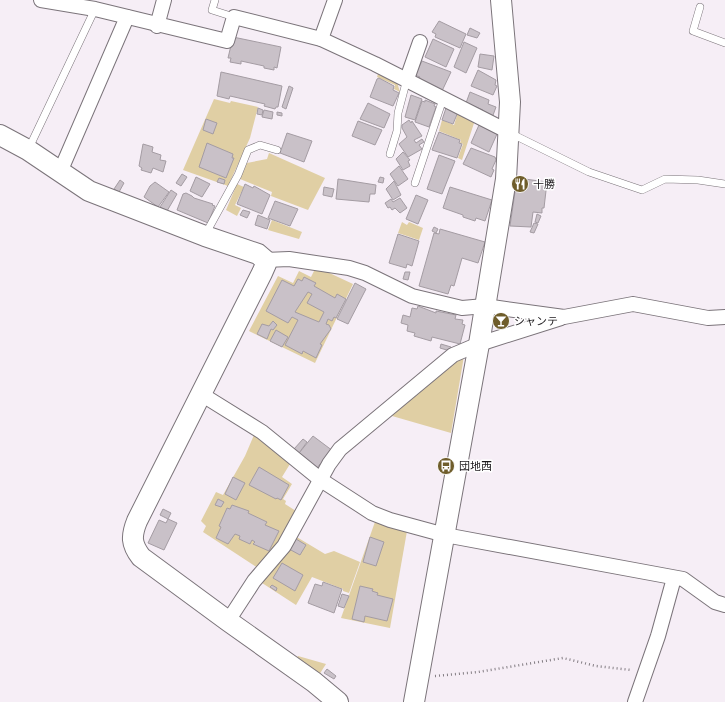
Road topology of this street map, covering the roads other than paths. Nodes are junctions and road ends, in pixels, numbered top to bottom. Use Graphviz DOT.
graph roads {
  1 [pos="41,0"];
  2 [pos="164,0"];
  3 [pos="215,0"];
  4 [pos="335,0"];
  5 [pos="501,0"];
  6 [pos="55,2"];
  7 [pos="700,7"];
  8 [pos="95,10"];
  9 [pos="127,17"];
  10 [pos="234,18"];
  11 [pos="157,26"];
  12 [pos="321,39"];
  13 [pos="420,42"];
  14 [pos="725,43"];
  15 [pos="407,79"];
  16 [pos="443,99"];
  17 [pos="509,132"];
  18 [pos="0,134"];
  19 [pos="28,150"];
  20 [pos="277,150"];
  21 [pos="390,154"];
  22 [pos="60,172"];
  23 [pos="415,183"];
  24 [pos="725,184"];
  25 [pos="205,236"];
  26 [pos="265,260"];
  27 [pos="485,306"];
  28 [pos="564,316"];
  29 [pos="725,317"];
  30 [pos="479,344"];
  31 [pos="201,394"];
  32 [pos="321,480"];
  33 [pos="445,535"];
  34 [pos="674,578"];
  35 [pos="725,605"];
  36 [pos="228,622"];
  37 [pos="338,702"];
  38 [pos="414,702"];
  39 [pos="634,702"];
  1 -- 6 [label="street"];
  2 -- 11 [label="street"];
  3 -- 10 [label="lane"];
  4 -- 12 [label="street"];
  5 -- 17 [label="street"];
  6 -- 8 [label="street"];
  7 -- 14 [label="lane"];
  8 -- 9 [label="street"];
  8 -- 19 [label="lane"];
  9 -- 11 [label="street"];
  9 -- 22 [label="street"];
  10 -- 11 [label="street"];
  10 -- 12 [label="street"];
  12 -- 15 [label="street"];
  13 -- 15 [label="street"];
  15 -- 16 [label="street"];
  15 -- 21 [label="lane"];
  16 -- 17 [label="street"];
  16 -- 23 [label="lane"];
  17 -- 24 [label="lane"];
  17 -- 27 [label="street"];
  18 -- 19 [label="street"];
  19 -- 22 [label="street"];
  20 -- 25 [label="lane"];
  22 -- 25 [label="street"];
  25 -- 26 [label="street"];
  26 -- 27 [label="street"];
  26 -- 31 [label="street"];
  27 -- 28 [label="street"];
  27 -- 30 [label="street"];
  28 -- 29 [label="street"];
  28 -- 30 [label="street"];
  30 -- 32 [label="street"];
  30 -- 33 [label="street"];
  31 -- 32 [label="street"];
  31 -- 36 [label="street"];
  32 -- 33 [label="street"];
  32 -- 36 [label="street"];
  33 -- 34 [label="street"];
  33 -- 38 [label="street"];
  34 -- 35 [label="street"];
  34 -- 39 [label="street"];
  36 -- 37 [label="street"];
}
